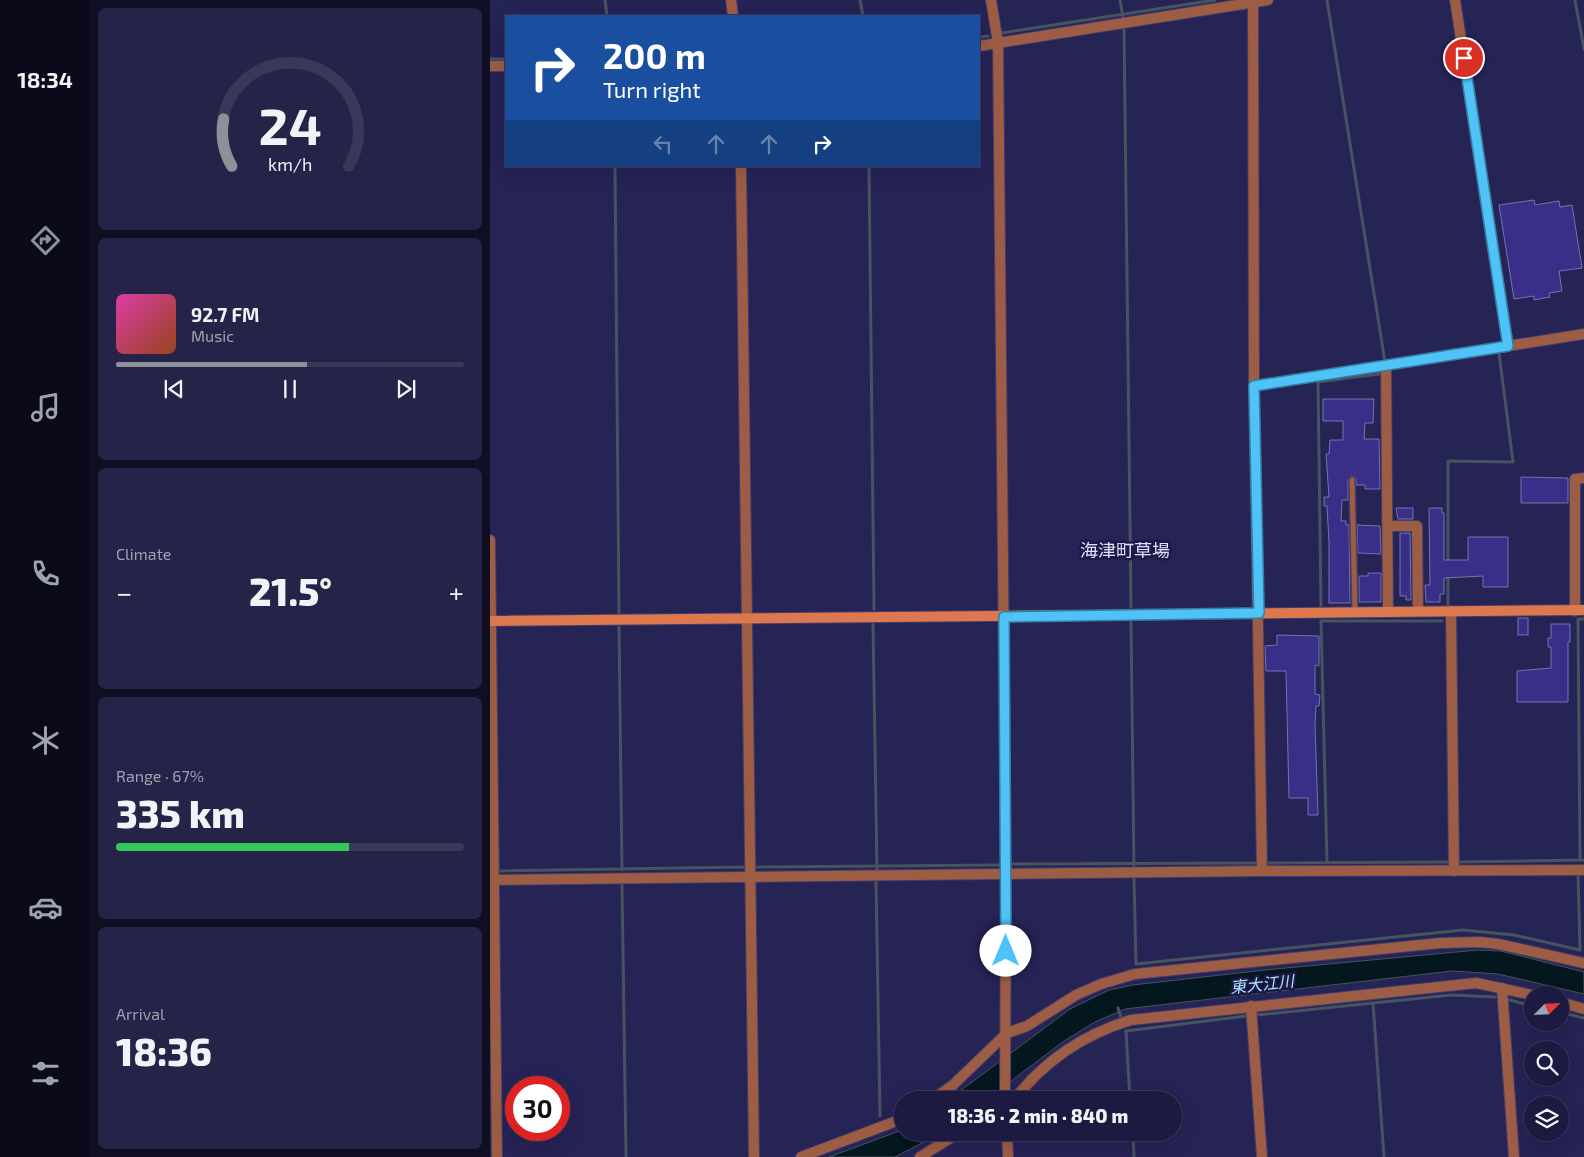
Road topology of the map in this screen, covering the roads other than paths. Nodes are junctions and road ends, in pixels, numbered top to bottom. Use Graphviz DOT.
graph roads {
  1 [pos="731,0"];
  2 [pos="991,0"];
  3 [pos="1268,0"];
  4 [pos="1455,0"];
  5 [pos="1254,1"];
  6 [pos="734,15"];
  7 [pos="998,43"];
  8 [pos="980,46"];
  9 [pos="490,66"];
  10 [pos="505,66"];
  11 [pos="741,167"];
  12 [pos="1584,334"];
  13 [pos="1508,346"];
  14 [pos="1386,365"];
  15 [pos="1254,386"];
  16 [pos="1584,478"];
  17 [pos="1352,480"];
  18 [pos="1388,526"];
  19 [pos="490,540"];
  20 [pos="1580,610"];
  21 [pos="1388,611"];
  22 [pos="1418,611"];
  23 [pos="1451,611"];
  24 [pos="1355,612"];
  25 [pos="1259,613"];
  26 [pos="1004,617"];
  27 [pos="747,618"];
  28 [pos="490,621"];
  29 [pos="1584,870"];
  30 [pos="1262,871"];
  31 [pos="1454,871"];
  32 [pos="1006,875"];
  33 [pos="751,878"];
  34 [pos="493,880"];
  35 [pos="1584,963"];
  36 [pos="1502,988"];
  37 [pos="1524,993"];
  38 [pos="1569,1005"];
  39 [pos="1251,1006"];
  40 [pos="1584,1009"];
  41 [pos="1007,1038"];
  42 [pos="945,1091"];
  43 [pos="1008,1091"];
  44 [pos="1017,1091"];
  45 [pos="894,1122"];
  46 [pos="946,1141"];
  47 [pos="1007,1141"];
  48 [pos="497,1157"];
  49 [pos="754,1157"];
  50 [pos="801,1157"];
  51 [pos="920,1157"];
  52 [pos="1008,1157"];
  53 [pos="1262,1157"];
  54 [pos="1514,1157"];
  1 -- 6 [label="street"];
  2 -- 7 [label="street"];
  3 -- 5 [label="street"];
  4 -- 13 [label="street"];
  5 -- 7 [label="street"];
  5 -- 15 [label="street"];
  7 -- 8 [label="street"];
  7 -- 26 [label="street"];
  9 -- 10 [label="street"];
  11 -- 27 [label="street"];
  12 -- 13 [label="street"];
  13 -- 14 [label="street"];
  14 -- 15 [label="street"];
  14 -- 18 [label="street"];
  15 -- 25 [label="street"];
  16 -- 20 [label="street"];
  17 -- 24 [label="lane"];
  18 -- 21 [label="street"];
  18 -- 22 [label="street"];
  19 -- 28 [label="street"];
  20 -- 23 [label="street"];
  21 -- 22 [label="street"];
  21 -- 24 [label="street"];
  22 -- 23 [label="street"];
  23 -- 31 [label="street"];
  24 -- 25 [label="street"];
  25 -- 26 [label="street"];
  25 -- 30 [label="street"];
  26 -- 27 [label="street"];
  26 -- 32 [label="street"];
  27 -- 28 [label="street"];
  27 -- 33 [label="street"];
  28 -- 34 [label="street"];
  29 -- 31 [label="street"];
  30 -- 31 [label="street"];
  30 -- 32 [label="street"];
  32 -- 33 [label="street"];
  32 -- 41 [label="street"];
  33 -- 34 [label="street"];
  33 -- 49 [label="street"];
  34 -- 48 [label="street"];
  35 -- 41 [label="street"];
  36 -- 37 [label="street"];
  36 -- 39 [label="street"];
  36 -- 54 [label="street"];
  38 -- 40 [label="street"];
  39 -- 44 [label="street"];
  39 -- 53 [label="street"];
  41 -- 42 [label="street"];
  41 -- 43 [label="street"];
  45 -- 50 [label="street"];
  46 -- 51 [label="street"];
  47 -- 52 [label="street"];
}
